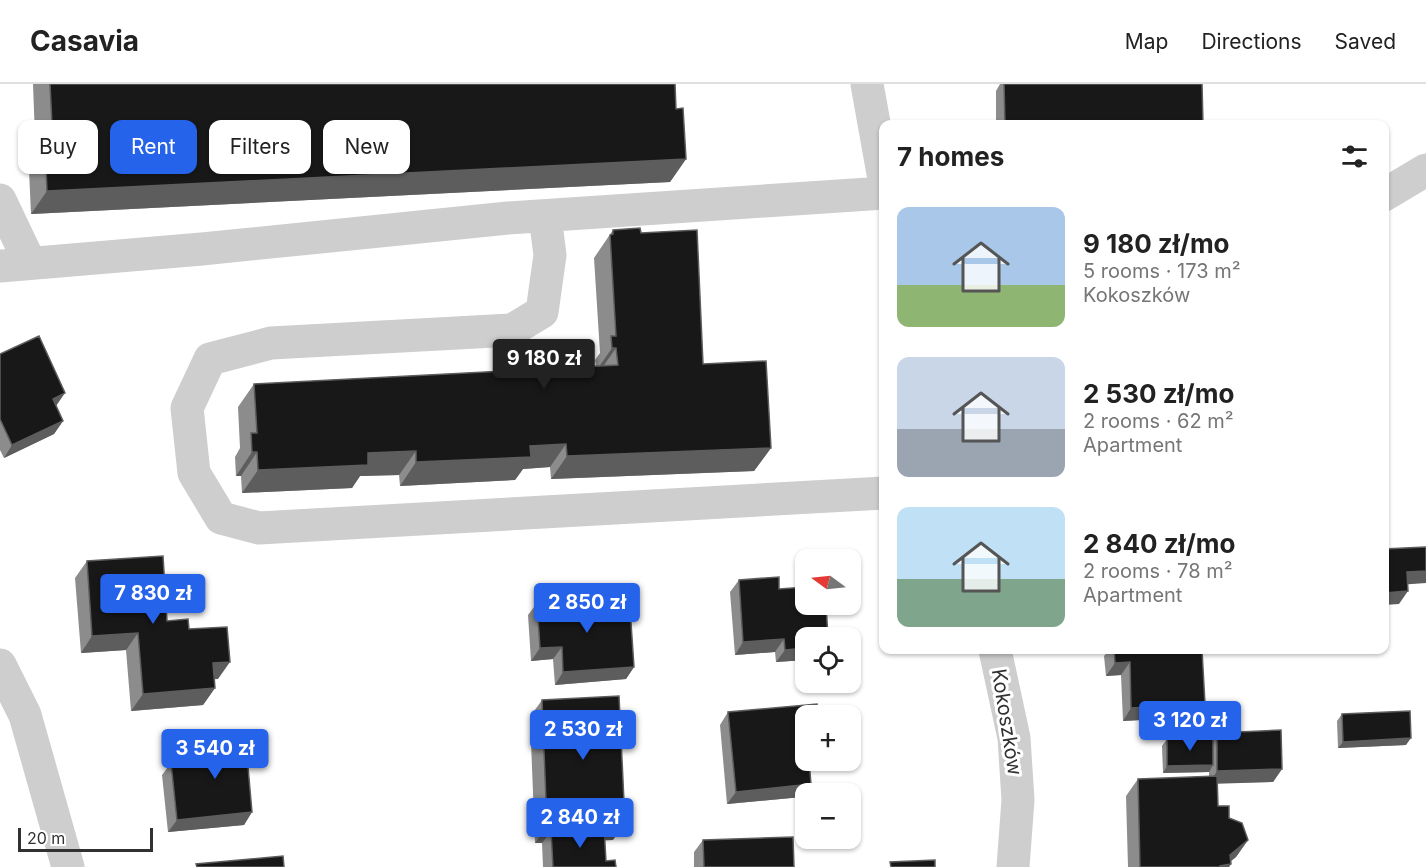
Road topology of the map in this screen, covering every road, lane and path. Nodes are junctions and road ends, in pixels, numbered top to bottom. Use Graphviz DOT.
graph roads {
  1 [pos="867,84"];
  2 [pos="879,151"];
  3 [pos="1426,170"];
  4 [pos="1389,192"];
  5 [pos="879,194"];
  6 [pos="0,200"];
  7 [pos="545,216"];
  8 [pos="15,264"];
  9 [pos="879,493"];
  10 [pos="996,654"];
  11 [pos="0,665"];
  12 [pos="12,719"];
  13 [pos="68,867"];
  14 [pos="1013,867"];
  1 -- 2 [label="street"];
  3 -- 4 [label="street"];
  5 -- 7 [label="street"];
  6 -- 8 [label="street"];
  7 -- 8 [label="street"];
  7 -- 9 [label="street"];
  10 -- 14 [label="street, Kokoszków"];
  11 -- 12 [label="street"];
  12 -- 13 [label="street"];
}
